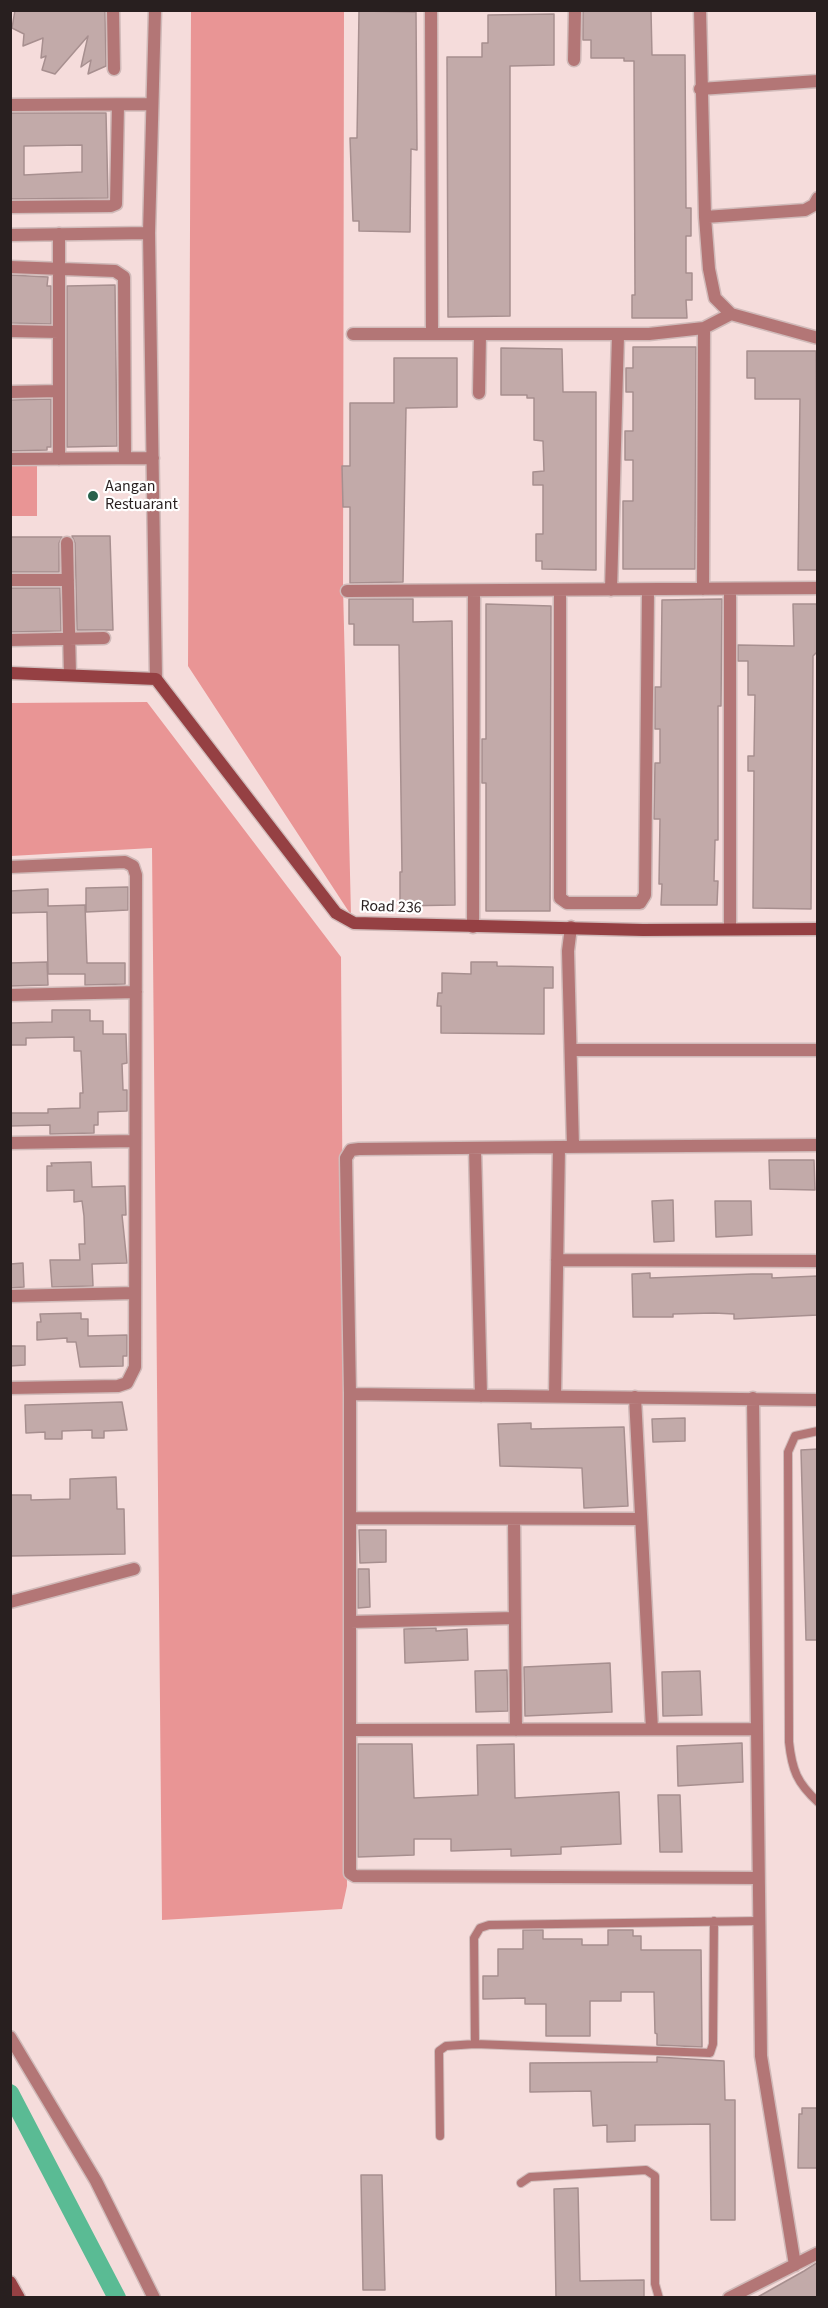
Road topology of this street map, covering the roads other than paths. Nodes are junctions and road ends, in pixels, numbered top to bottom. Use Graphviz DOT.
graph roads {
  1 [pos="113,10"];
  2 [pos="155,10"];
  3 [pos="431,10"];
  4 [pos="575,10"];
  5 [pos="701,11"];
  6 [pos="574,60"];
  7 [pos="114,69"];
  8 [pos="818,81"];
  9 [pos="700,89"];
  10 [pos="152,104"];
  11 [pos="10,105"];
  12 [pos="117,105"];
  13 [pos="818,198"];
  14 [pos="10,207"];
  15 [pos="705,217"];
  16 [pos="149,233"];
  17 [pos="59,234"];
  18 [pos="10,235"];
  19 [pos="10,267"];
  20 [pos="58,268"];
  21 [pos="731,314"];
  22 [pos="704,328"];
  23 [pos="10,331"];
  24 [pos="59,332"];
  25 [pos="353,334"];
  26 [pos="432,334"];
  27 [pos="480,334"];
  28 [pos="618,335"];
  29 [pos="818,338"];
  30 [pos="59,391"];
  31 [pos="10,392"];
  32 [pos="479,393"];
  33 [pos="125,458"];
  34 [pos="153,458"];
  35 [pos="10,459"];
  36 [pos="58,459"];
  37 [pos="67,543"];
  38 [pos="10,580"];
  39 [pos="68,580"];
  40 [pos="818,588"];
  41 [pos="702,589"];
  42 [pos="730,589"];
  43 [pos="560,590"];
  44 [pos="611,590"];
  45 [pos="648,590"];
  46 [pos="346,591"];
  47 [pos="474,591"];
  48 [pos="104,638"];
  49 [pos="69,639"];
  50 [pos="10,640"];
  51 [pos="10,673"];
  52 [pos="70,675"];
  53 [pos="156,679"];
  54 [pos="10,867"];
  55 [pos="473,927"];
  56 [pos="571,927"];
  57 [pos="730,928"];
  58 [pos="818,929"];
  59 [pos="136,992"];
  60 [pos="10,995"];
  61 [pos="572,1050"];
  62 [pos="818,1050"];
  63 [pos="135,1142"];
  64 [pos="10,1143"];
  65 [pos="818,1145"];
  66 [pos="559,1147"];
  67 [pos="573,1147"];
  68 [pos="475,1148"];
  69 [pos="557,1260"];
  70 [pos="818,1261"];
  71 [pos="135,1293"];
  72 [pos="10,1296"];
  73 [pos="10,1388"];
  74 [pos="350,1394"];
  75 [pos="481,1396"];
  76 [pos="555,1396"];
  77 [pos="635,1397"];
  78 [pos="753,1398"];
  79 [pos="818,1400"];
  80 [pos="818,1431"];
  81 [pos="350,1518"];
  82 [pos="514,1519"];
  83 [pos="641,1519"];
  84 [pos="134,1569"];
  85 [pos="10,1602"];
  86 [pos="515,1618"];
  87 [pos="350,1622"];
  88 [pos="652,1729"];
  89 [pos="756,1729"];
  90 [pos="350,1730"];
  91 [pos="516,1730"];
  92 [pos="818,1802"];
  93 [pos="758,1878"];
  94 [pos="714,1921"];
  95 [pos="759,1921"];
  96 [pos="10,2037"];
  97 [pos="476,2044"];
  98 [pos="440,2136"];
  99 [pos="521,2183"];
  100 [pos="818,2253"];
  101 [pos="795,2265"];
  102 [pos="10,2282"];
  103 [pos="19,2298"];
  104 [pos="154,2298"];
  105 [pos="659,2298"];
  106 [pos="729,2298"];
  1 -- 7 [label="street"];
  2 -- 10 [label="street"];
  3 -- 26 [label="street"];
  4 -- 6 [label="street"];
  5 -- 9 [label="street"];
  8 -- 9 [label="street"];
  9 -- 15 [label="street"];
  10 -- 12 [label="street"];
  10 -- 16 [label="street"];
  11 -- 12 [label="street"];
  12 -- 14 [label="street"];
  13 -- 15 [label="street"];
  15 -- 21 [label="street"];
  16 -- 17 [label="street"];
  16 -- 34 [label="street"];
  17 -- 18 [label="street"];
  17 -- 20 [label="street"];
  19 -- 20 [label="street"];
  20 -- 24 [label="street"];
  20 -- 33 [label="street"];
  21 -- 22 [label="street"];
  21 -- 29 [label="street"];
  22 -- 28 [label="street"];
  22 -- 41 [label="street"];
  23 -- 24 [label="street"];
  24 -- 30 [label="street"];
  25 -- 26 [label="street"];
  26 -- 27 [label="street"];
  27 -- 28 [label="street"];
  27 -- 32 [label="street"];
  28 -- 44 [label="street"];
  30 -- 31 [label="street"];
  30 -- 36 [label="street"];
  33 -- 34 [label="street"];
  33 -- 36 [label="street"];
  34 -- 53 [label="street"];
  35 -- 36 [label="street"];
  37 -- 39 [label="street"];
  38 -- 39 [label="street"];
  39 -- 49 [label="street"];
  40 -- 42 [label="street"];
  41 -- 42 [label="street"];
  41 -- 45 [label="street"];
  42 -- 57 [label="street"];
  43 -- 44 [label="street"];
  43 -- 45 [label="street"];
  43 -- 47 [label="street"];
  44 -- 45 [label="street"];
  46 -- 47 [label="street"];
  47 -- 55 [label="street"];
  48 -- 49 [label="street"];
  49 -- 50 [label="street"];
  49 -- 52 [label="street"];
  51 -- 52 [label="street"];
  52 -- 53 [label="street"];
  53 -- 55 [label="street, Road 236"];
  54 -- 59 [label="street"];
  55 -- 56 [label="street, Road 236"];
  56 -- 57 [label="street, Road 236"];
  56 -- 61 [label="street"];
  57 -- 58 [label="street, Road 236"];
  59 -- 60 [label="street"];
  59 -- 63 [label="street"];
  61 -- 62 [label="street"];
  61 -- 67 [label="street"];
  63 -- 64 [label="street"];
  63 -- 71 [label="street"];
  65 -- 67 [label="street"];
  66 -- 67 [label="street"];
  66 -- 68 [label="street"];
  66 -- 69 [label="street"];
  68 -- 74 [label="street"];
  68 -- 75 [label="street"];
  69 -- 70 [label="street"];
  69 -- 76 [label="street"];
  71 -- 72 [label="street"];
  71 -- 73 [label="street"];
  74 -- 75 [label="street"];
  74 -- 81 [label="street"];
  75 -- 76 [label="street"];
  76 -- 77 [label="street"];
  77 -- 78 [label="street"];
  77 -- 83 [label="street"];
  78 -- 79 [label="street"];
  78 -- 89 [label="street"];
  80 -- 92 [label="lane"];
  81 -- 82 [label="street"];
  81 -- 87 [label="street"];
  82 -- 83 [label="street"];
  82 -- 86 [label="street"];
  83 -- 88 [label="street"];
  84 -- 85 [label="street"];
  86 -- 87 [label="street"];
  86 -- 91 [label="street"];
  87 -- 90 [label="street"];
  88 -- 89 [label="street"];
  88 -- 91 [label="street"];
  89 -- 93 [label="street"];
  90 -- 91 [label="street"];
  90 -- 93 [label="street"];
  93 -- 95 [label="street"];
  94 -- 95 [label="lane"];
  94 -- 97 [label="lane"];
  94 -- 97 [label="lane"];
  95 -- 101 [label="street"];
  96 -- 104 [label="street"];
  97 -- 98 [label="lane"];
  99 -- 105 [label="lane"];
  100 -- 101 [label="street"];
  101 -- 106 [label="street"];
  102 -- 103 [label="street"];
}
